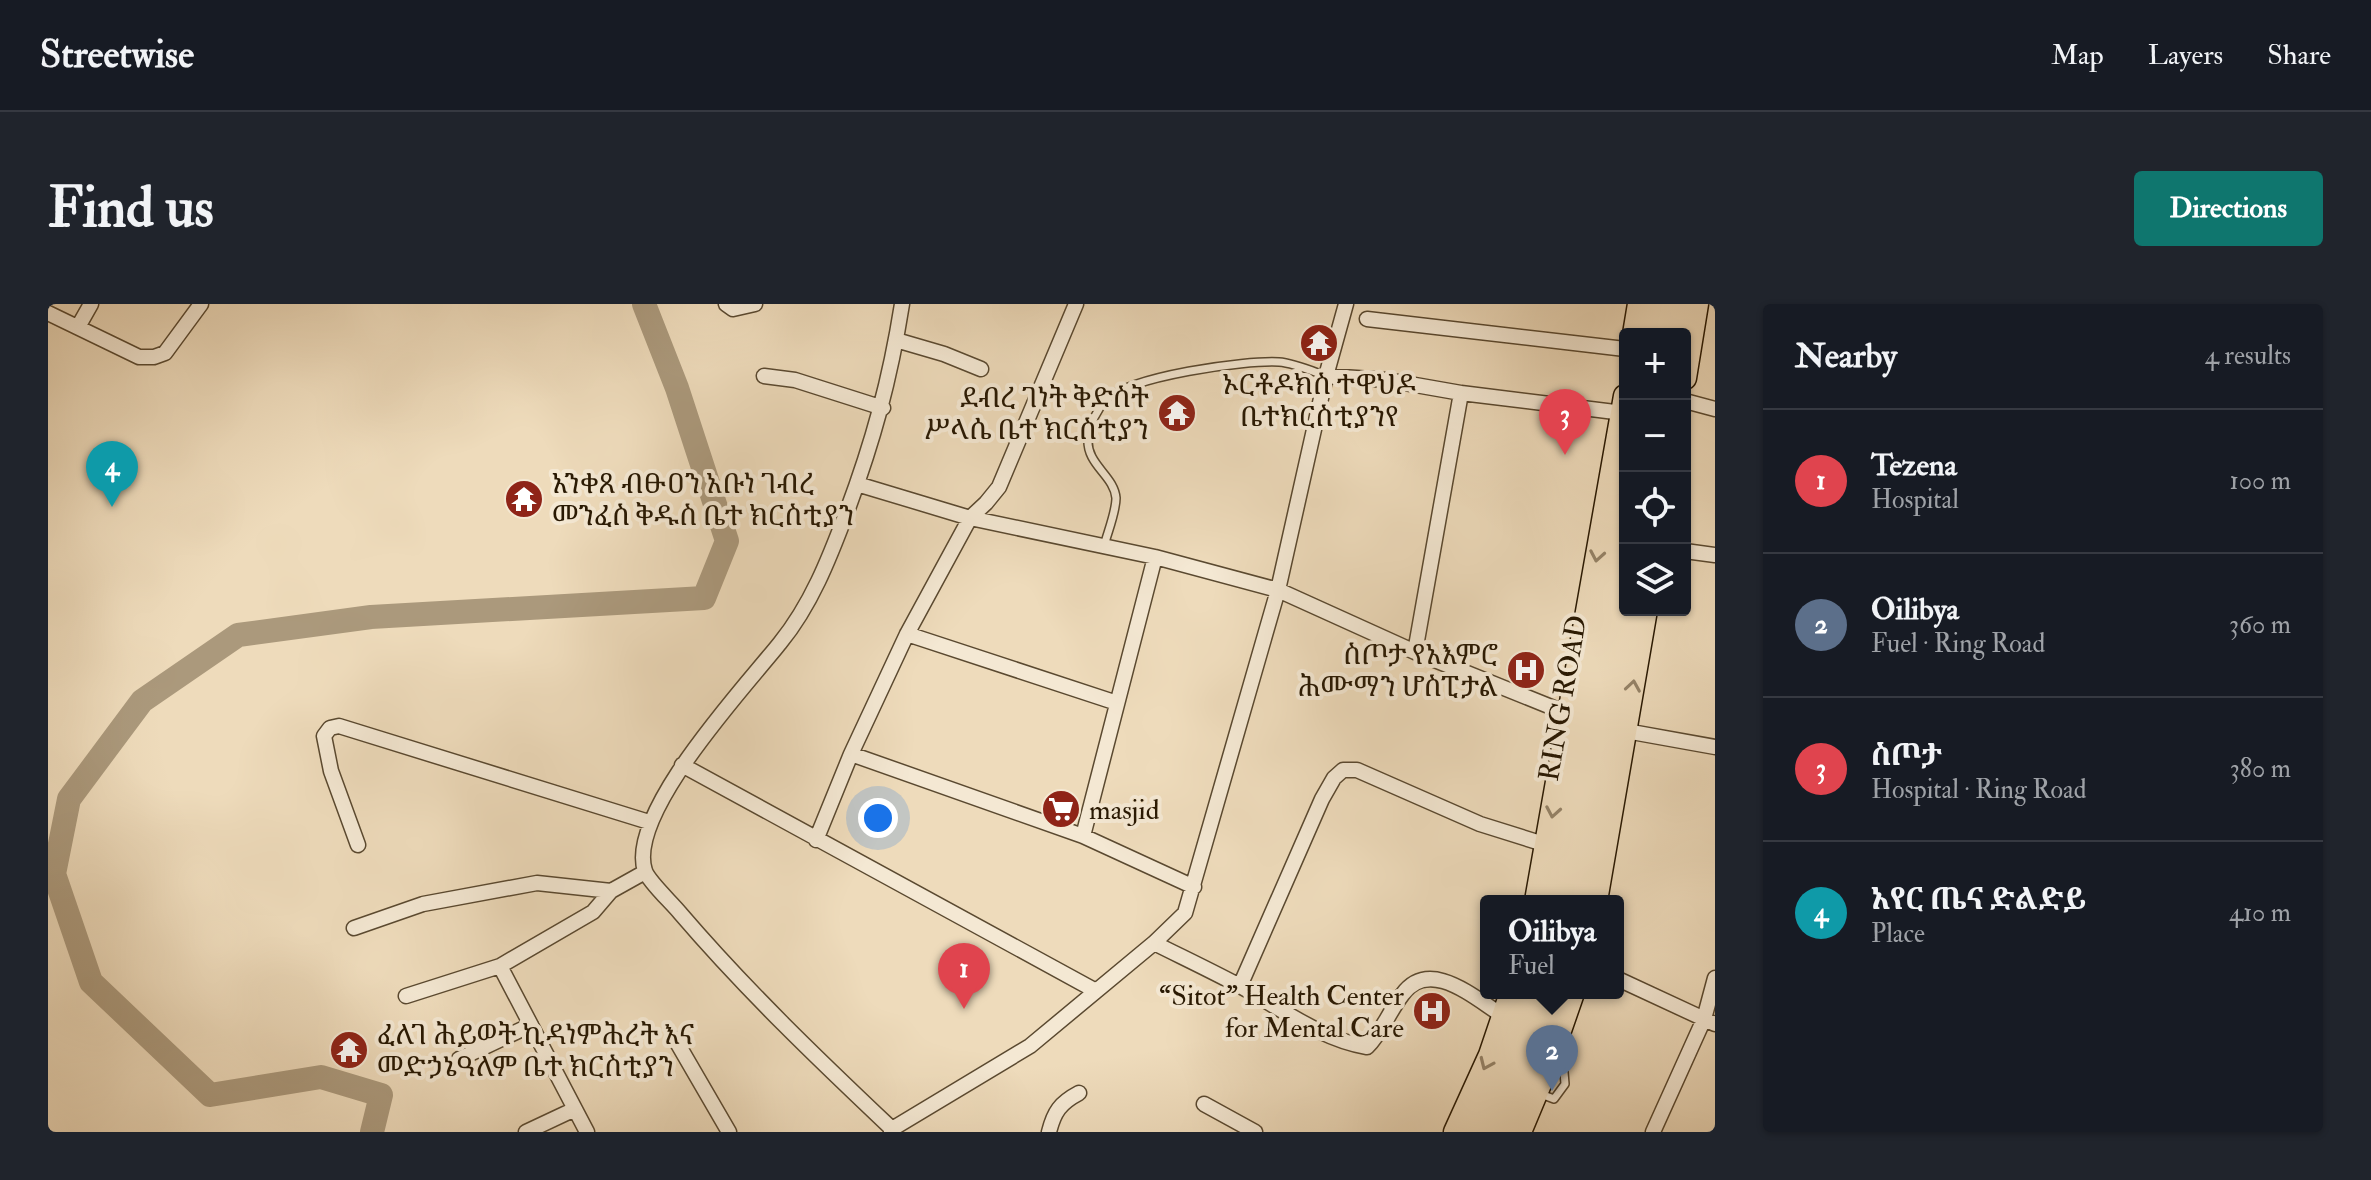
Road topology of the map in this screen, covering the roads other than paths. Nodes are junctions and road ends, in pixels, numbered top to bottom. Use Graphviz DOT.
graph roads {
  1 [pos="91,304"];
  2 [pos="201,304"];
  3 [pos="726,304"];
  4 [pos="755,304"];
  5 [pos="902,304"];
  6 [pos="1076,304"];
  7 [pos="1346,304"];
  8 [pos="1639,304"];
  9 [pos="1658,304"];
  10 [pos="1677,304"];
  11 [pos="1697,304"];
  12 [pos="48,313"];
  13 [pos="1367,319"];
  14 [pos="78,327"];
  15 [pos="1635,328"];
  16 [pos="1654,328"];
  17 [pos="1673,328"];
  18 [pos="896,340"];
  19 [pos="1691,341"];
  20 [pos="1619,348"];
  21 [pos="981,369"];
  22 [pos="764,376"];
  23 [pos="1326,376"];
  24 [pos="1461,393"];
  25 [pos="1691,403"];
  26 [pos="1619,405"];
  27 [pos="883,408"];
  28 [pos="1715,409"];
  29 [pos="1619,434"];
  30 [pos="857,484"];
  31 [pos="970,518"];
  32 [pos="1619,540"];
  33 [pos="1104,546"];
  34 [pos="1691,552"];
  35 [pos="1715,555"];
  36 [pos="1155,557"];
  37 [pos="1278,590"];
  38 [pos="1624,616"];
  39 [pos="1645,616"];
  40 [pos="907,634"];
  41 [pos="1415,652"];
  42 [pos="1117,703"];
  43 [pos="1571,715"];
  44 [pos="1626,731"];
  45 [pos="1715,747"];
  46 [pos="851,754"];
  47 [pos="682,765"];
  48 [pos="649,822"];
  49 [pos="1083,836"];
  50 [pos="816,840"];
  51 [pos="358,845"];
  52 [pos="1547,845"];
  53 [pos="645,872"];
  54 [pos="1194,887"];
  55 [pos="611,891"];
  56 [pos="1537,895"];
  57 [pos="1556,895"];
  58 [pos="1576,895"];
  59 [pos="1597,895"];
  60 [pos="354,928"];
  61 [pos="1154,943"];
  62 [pos="500,966"];
  63 [pos="1715,978"];
  64 [pos="1624,982"];
  65 [pos="1240,986"];
  66 [pos="1096,991"];
  67 [pos="406,996"];
  68 [pos="1510,999"];
  69 [pos="1530,999"];
  70 [pos="1552,999"];
  71 [pos="1571,999"];
  72 [pos="1505,1017"];
  73 [pos="1710,1022"];
  74 [pos="531,1025"];
  75 [pos="675,1039"];
  76 [pos="459,1059"];
  77 [pos="1079,1093"];
  78 [pos="1204,1104"];
  79 [pos="575,1109"];
  80 [pos="892,1130"];
  81 [pos="526,1132"];
  82 [pos="587,1132"];
  83 [pos="729,1132"];
  84 [pos="1049,1132"];
  85 [pos="1255,1132"];
  86 [pos="1455,1132"];
  87 [pos="1477,1132"];
  88 [pos="1498,1132"];
  89 [pos="1520,1132"];
  90 [pos="1653,1132"];
  1 -- 14 [label="street"];
  2 -- 14 [label="street"];
  3 -- 4 [label="street"];
  5 -- 18 [label="street"];
  6 -- 31 [label="street"];
  7 -- 23 [label="street"];
  8 -- 15 [label="main road"];
  9 -- 16 [label="highway"];
  10 -- 17 [label="highway"];
  11 -- 19 [label="main road"];
  12 -- 14 [label="street"];
  13 -- 20 [label="street"];
  18 -- 21 [label="street"];
  18 -- 27 [label="street"];
  22 -- 27 [label="street"];
  23 -- 24 [label="street"];
  23 -- 33 [label="lane"];
  23 -- 37 [label="street"];
  24 -- 26 [label="street"];
  24 -- 41 [label="street"];
  25 -- 28 [label="street"];
  27 -- 30 [label="street"];
  29 -- 43 [label="main road, one-way"];
  30 -- 31 [label="street"];
  30 -- 47 [label="street"];
  31 -- 33 [label="street"];
  31 -- 40 [label="street"];
  32 -- 57 [label="highway, RING ROAD"];
  33 -- 36 [label="street"];
  34 -- 35 [label="street"];
  36 -- 37 [label="street"];
  36 -- 42 [label="street"];
  37 -- 41 [label="street"];
  37 -- 54 [label="street"];
  38 -- 58 [label="highway, RING ROAD"];
  44 -- 39 [label="main road, one-way"];
  40 -- 42 [label="street"];
  40 -- 46 [label="street"];
  41 -- 43 [label="street"];
  42 -- 49 [label="street"];
  43 -- 52 [label="main road, one-way"];
  44 -- 45 [label="street"];
  44 -- 59 [label="main road"];
  46 -- 49 [label="street"];
  46 -- 50 [label="street"];
  47 -- 48 [label="street"];
  47 -- 50 [label="street"];
  48 -- 51 [label="street"];
  48 -- 53 [label="street"];
  49 -- 54 [label="street"];
  50 -- 66 [label="street"];
  52 -- 56 [label="main road"];
  52 -- 65 [label="street"];
  53 -- 55 [label="street"];
  53 -- 80 [label="street"];
  54 -- 61 [label="street"];
  55 -- 60 [label="street"];
  55 -- 62 [label="street"];
  61 -- 65 [label="street"];
  61 -- 66 [label="street"];
  62 -- 67 [label="street"];
  62 -- 74 [label="street"];
  63 -- 73 [label="street"];
  64 -- 73 [label="street"];
  65 -- 72 [label="street"];
  66 -- 80 [label="street"];
  68 -- 72 [label="main road"];
  69 -- 87 [label="highway"];
  70 -- 88 [label="highway"];
  71 -- 89 [label="main road"];
  72 -- 86 [label="main road, one-way"];
  73 -- 90 [label="street"];
  74 -- 76 [label="street"];
  74 -- 79 [label="street"];
  75 -- 83 [label="street"];
  77 -- 84 [label="street"];
  78 -- 85 [label="street"];
  79 -- 81 [label="street"];
  79 -- 82 [label="street"];
}
